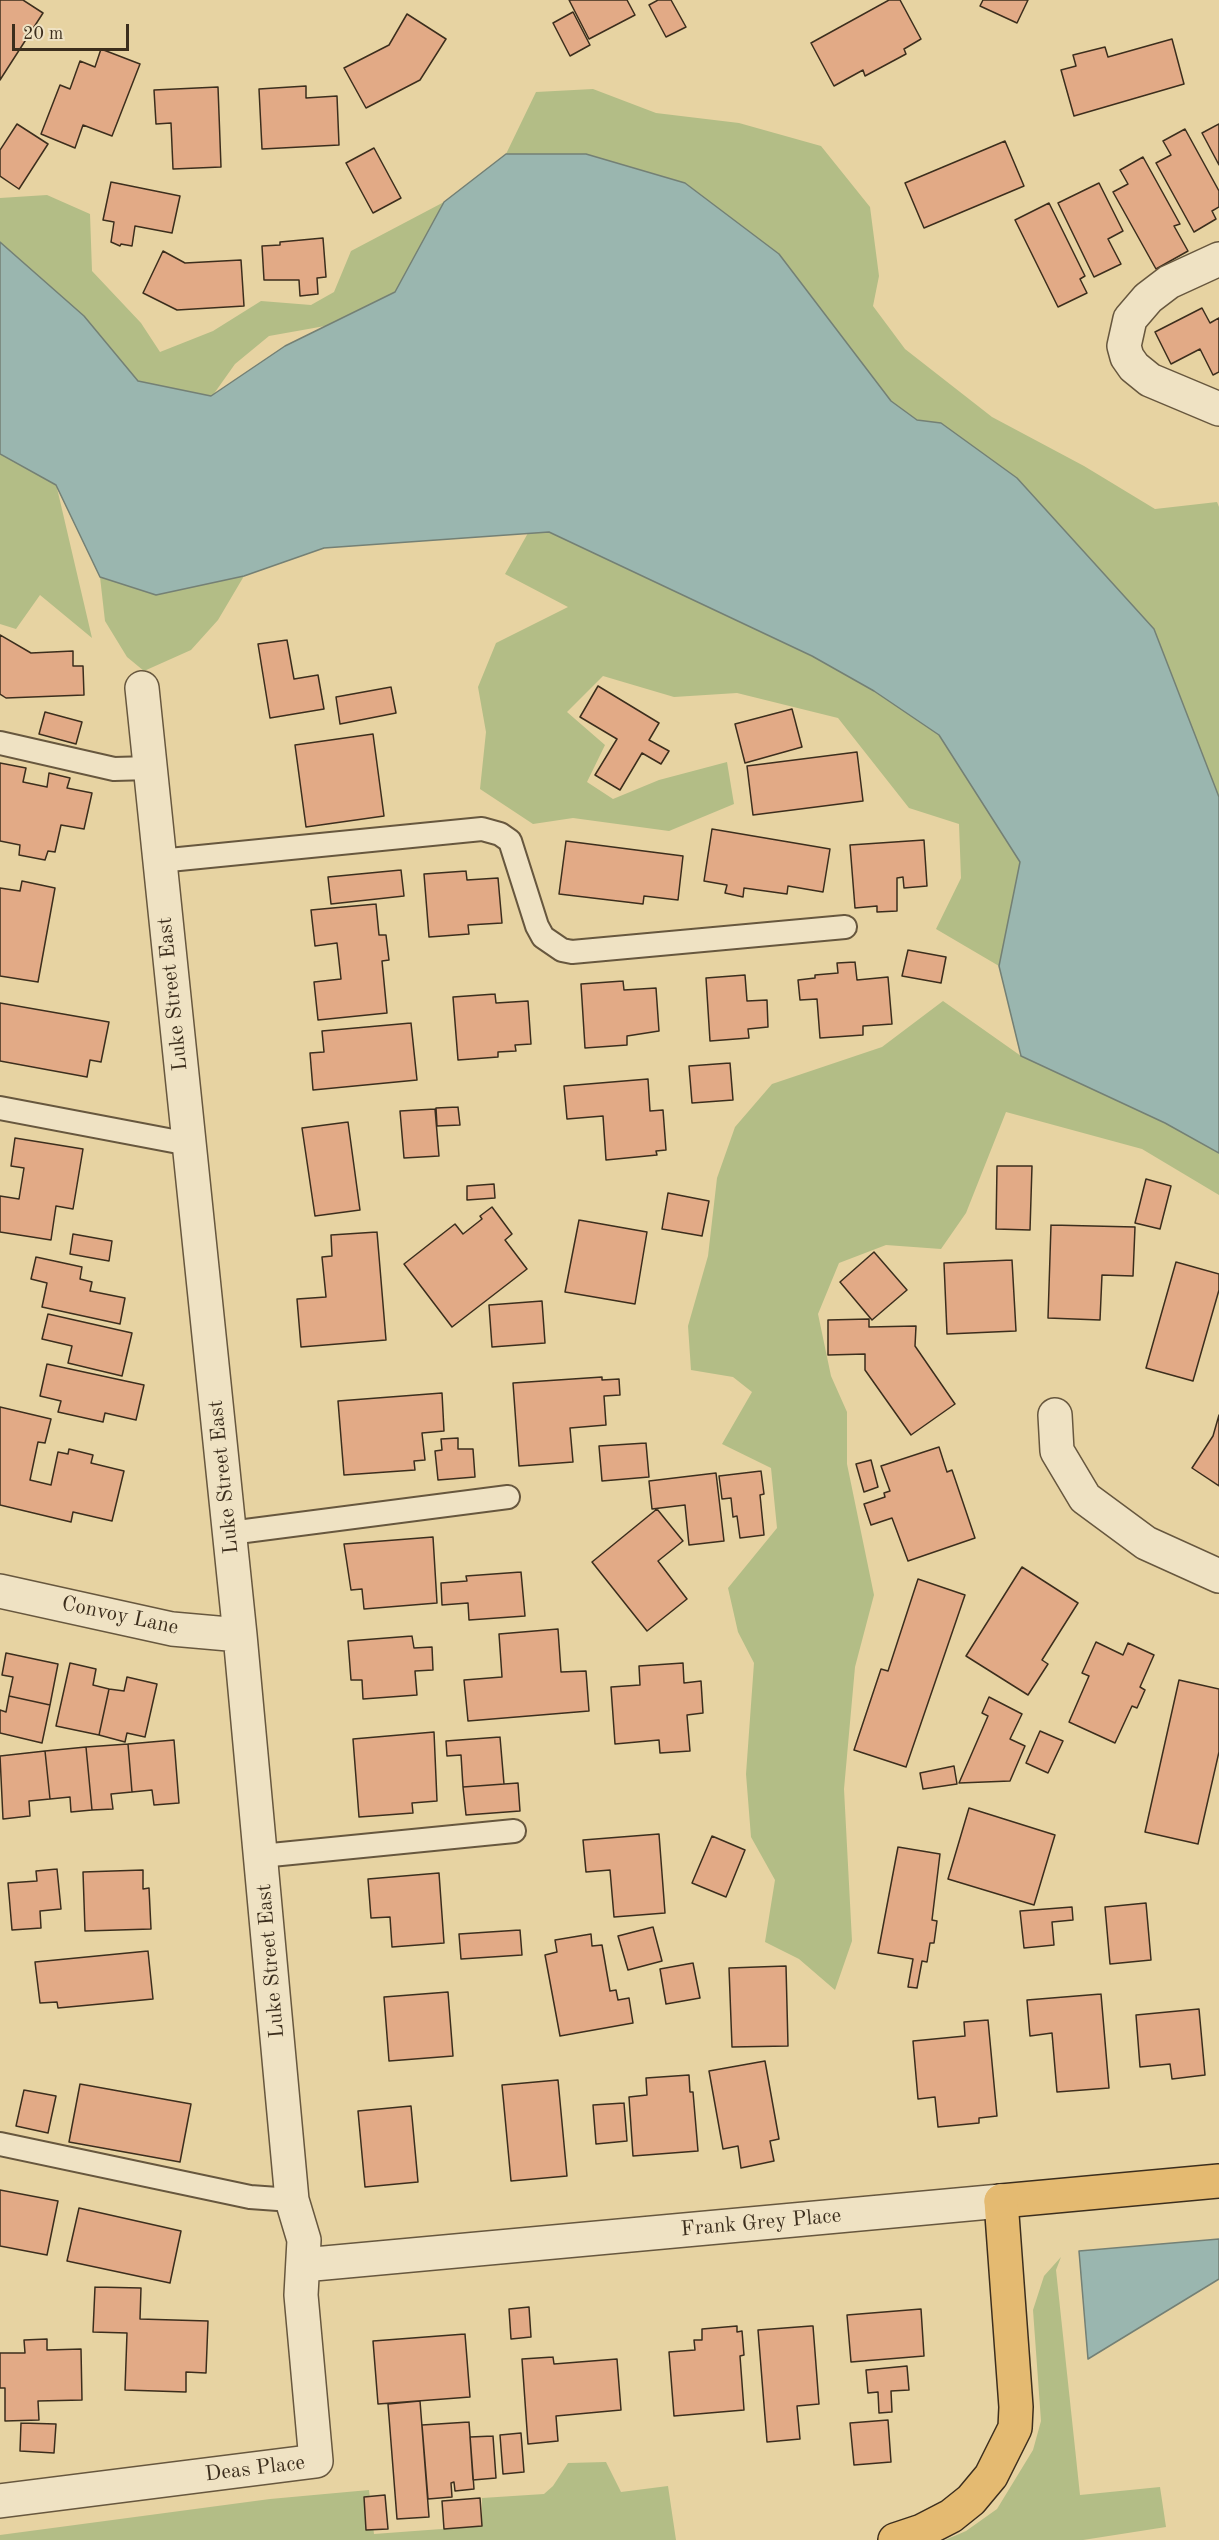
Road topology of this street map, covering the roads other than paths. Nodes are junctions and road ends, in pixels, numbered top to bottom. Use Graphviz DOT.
graph roads {
  1 [pos="1219,259"];
  2 [pos="1219,410"];
  3 [pos="141,688"];
  4 [pos="0,743"];
  5 [pos="150,768"];
  6 [pos="159,861"];
  7 [pos="845,927"];
  8 [pos="0,1108"];
  9 [pos="189,1144"];
  10 [pos="1054,1414"];
  11 [pos="508,1497"];
  12 [pos="230,1533"];
  13 [pos="1219,1576"];
  14 [pos="0,1591"];
  15 [pos="240,1635"];
  16 [pos="514,1832"];
  17 [pos="261,1856"];
  18 [pos="0,2144"];
  19 [pos="1219,2181"];
  20 [pos="292,2200"];
  21 [pos="1001,2201"];
  22 [pos="303,2265"];
  23 [pos="0,2501"];
  24 [pos="895,2540"];
  1 -- 2 [label="street"];
  3 -- 5 [label="street, Luke Street East"];
  4 -- 5 [label="lane"];
  5 -- 6 [label="street, Luke Street East"];
  6 -- 7 [label="lane"];
  6 -- 9 [label="street, Luke Street East"];
  8 -- 9 [label="lane"];
  9 -- 12 [label="street, Luke Street East"];
  10 -- 13 [label="street"];
  11 -- 12 [label="lane"];
  12 -- 15 [label="street, Luke Street East"];
  14 -- 15 [label="street, Convoy Lane"];
  15 -- 17 [label="street, Luke Street East"];
  16 -- 17 [label="lane"];
  17 -- 20 [label="street, Luke Street East"];
  18 -- 20 [label="lane"];
  19 -- 21 [label="main road, Frank Grey Place"];
  20 -- 22 [label="street, Luke Street East"];
  21 -- 22 [label="street, Frank Grey Place"];
  21 -- 24 [label="main road"];
  22 -- 23 [label="street, Deas Place"];
}
